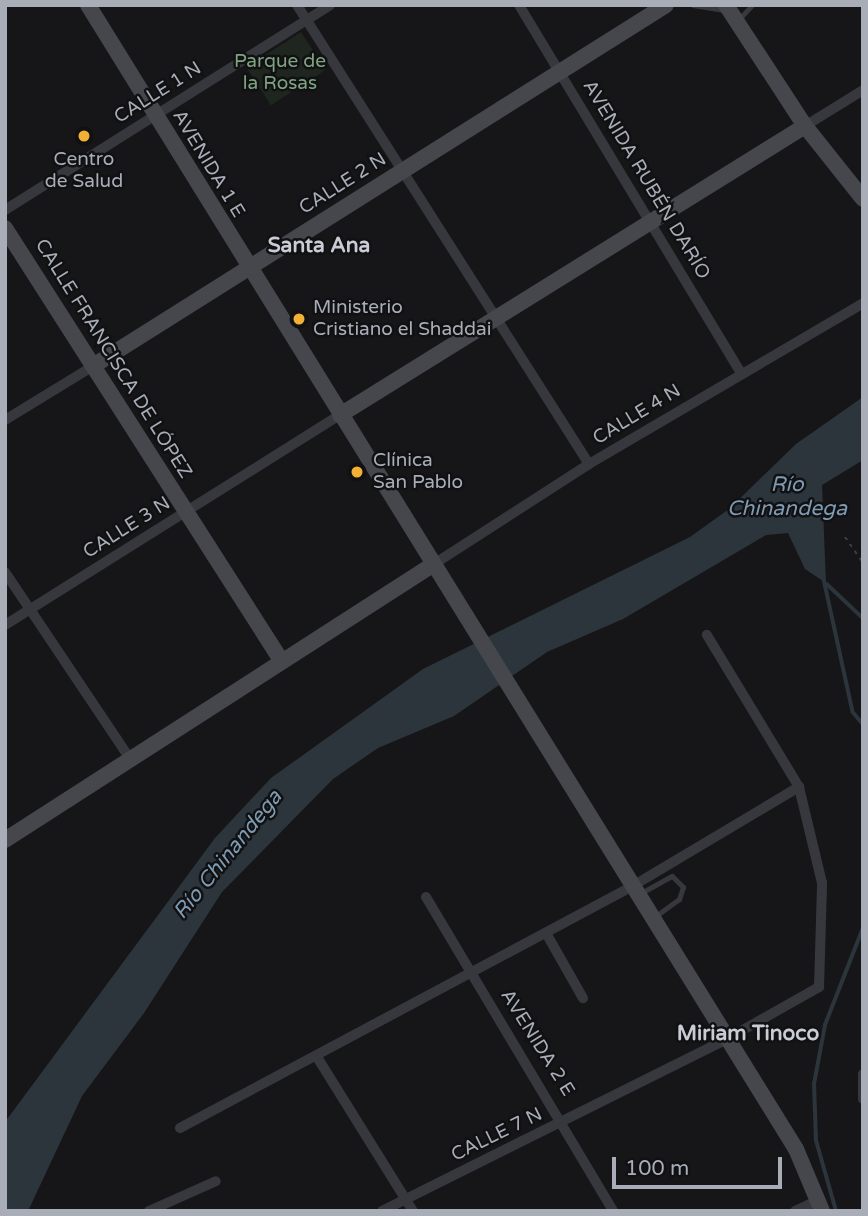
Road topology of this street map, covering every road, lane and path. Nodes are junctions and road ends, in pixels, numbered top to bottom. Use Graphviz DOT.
graph roads {
  1 [pos="88,5"];
  2 [pos="297,5"];
  3 [pos="330,5"];
  4 [pos="519,5"];
  5 [pos="666,5"];
  6 [pos="693,5"];
  7 [pos="752,5"];
  8 [pos="730,12"];
  9 [pos="306,20"];
  10 [pos="561,72"];
  11 [pos="863,90"];
  12 [pos="154,116"];
  13 [pos="805,127"];
  14 [pos="405,170"];
  15 [pos="863,199"];
  16 [pos="5,210"];
  17 [pos="650,221"];
  18 [pos="5,228"];
  19 [pos="247,268"];
  20 [pos="863,303"];
  21 [pos="498,317"];
  22 [pos="93,366"];
  23 [pos="742,374"];
  24 [pos="340,415"];
  25 [pos="5,420"];
  26 [pos="589,464"];
  27 [pos="185,512"];
  28 [pos="845,537"];
  29 [pos="863,563"];
  30 [pos="434,564"];
  31 [pos="5,572"];
  32 [pos="29,610"];
  33 [pos="5,625"];
  34 [pos="707,635"];
  35 [pos="281,660"];
  36 [pos="130,759"];
  37 [pos="799,787"];
  38 [pos="5,840"];
  39 [pos="634,892"];
  40 [pos="426,897"];
  41 [pos="651,919"];
  42 [pos="546,933"];
  43 [pos="469,974"];
  44 [pos="583,998"];
  45 [pos="727,1039"];
  46 [pos="317,1057"];
  47 [pos="863,1074"];
  48 [pos="863,1099"];
  49 [pos="561,1123"];
  50 [pos="180,1128"];
  51 [pos="216,1181"];
  52 [pos="406,1200"];
  53 [pos="819,1206"];
  54 [pos="149,1211"];
  55 [pos="382,1211"];
  56 [pos="413,1211"];
  57 [pos="613,1211"];
  58 [pos="795,1211"];
  1 -- 12 [label="street, AVENIDA 1 E"];
  2 -- 9 [label="street"];
  3 -- 9 [label="street, CALLE 1 N"];
  4 -- 10 [label="street, AVENIDA RUBÉN DARÍO"];
  5 -- 10 [label="street, CALLE 2 N"];
  6 -- 8 [label="lane"];
  7 -- 8 [label="lane"];
  8 -- 13 [label="street"];
  9 -- 12 [label="street, CALLE 1 N"];
  9 -- 14 [label="street"];
  10 -- 14 [label="street, CALLE 2 N"];
  10 -- 17 [label="street, AVENIDA RUBÉN DARÍO"];
  11 -- 13 [label="street"];
  12 -- 16 [label="street, CALLE 1 N"];
  12 -- 19 [label="street, AVENIDA 1 E"];
  13 -- 15 [label="street"];
  13 -- 17 [label="street"];
  14 -- 19 [label="street, CALLE 2 N"];
  14 -- 21 [label="street"];
  17 -- 21 [label="street"];
  17 -- 23 [label="street, AVENIDA RUBÉN DARÍO"];
  18 -- 22 [label="street, CALLE FRANCISCA DE LÓPEZ"];
  19 -- 22 [label="street, CALLE 2 N"];
  19 -- 24 [label="street, AVENIDA 1 E"];
  20 -- 23 [label="street, CALLE 4 N"];
  21 -- 24 [label="street"];
  21 -- 26 [label="street"];
  22 -- 25 [label="street, CALLE 2 N"];
  22 -- 27 [label="street, CALLE FRANCISCA DE LÓPEZ"];
  23 -- 26 [label="street, CALLE 4 N"];
  24 -- 27 [label="street, CALLE 3 N"];
  24 -- 30 [label="street, AVENIDA 1 E"];
  26 -- 30 [label="street, CALLE 4 N"];
  27 -- 32 [label="street, CALLE 3 N"];
  27 -- 35 [label="street"];
  28 -- 29 [label="path"];
  30 -- 35 [label="street"];
  30 -- 39 [label="street, AVENIDA 1 E"];
  31 -- 32 [label="street"];
  32 -- 33 [label="street, CALLE 3 N"];
  32 -- 36 [label="street"];
  34 -- 37 [label="street"];
  35 -- 36 [label="street"];
  36 -- 38 [label="street"];
  37 -- 39 [label="street"];
  37 -- 45 [label="street, CALLE 7 N"];
  39 -- 41 [label="street, AVENIDA 1 E"];
  39 -- 41 [label="lane"];
  39 -- 42 [label="street"];
  40 -- 43 [label="street, AVENIDA 2 E"];
  41 -- 45 [label="street, AVENIDA 1 E"];
  42 -- 43 [label="street"];
  42 -- 44 [label="street"];
  43 -- 46 [label="street"];
  43 -- 49 [label="street, AVENIDA 2 E"];
  45 -- 49 [label="street, CALLE 7 N"];
  45 -- 53 [label="street, AVENIDA 1 E"];
  46 -- 50 [label="street"];
  46 -- 52 [label="street"];
  47 -- 48 [label="street"];
  49 -- 52 [label="street, CALLE 7 N"];
  49 -- 57 [label="street, AVENIDA 2 E"];
  51 -- 54 [label="street"];
  52 -- 55 [label="street, CALLE 7 N"];
  52 -- 56 [label="street"];
  53 -- 58 [label="street"];
}
